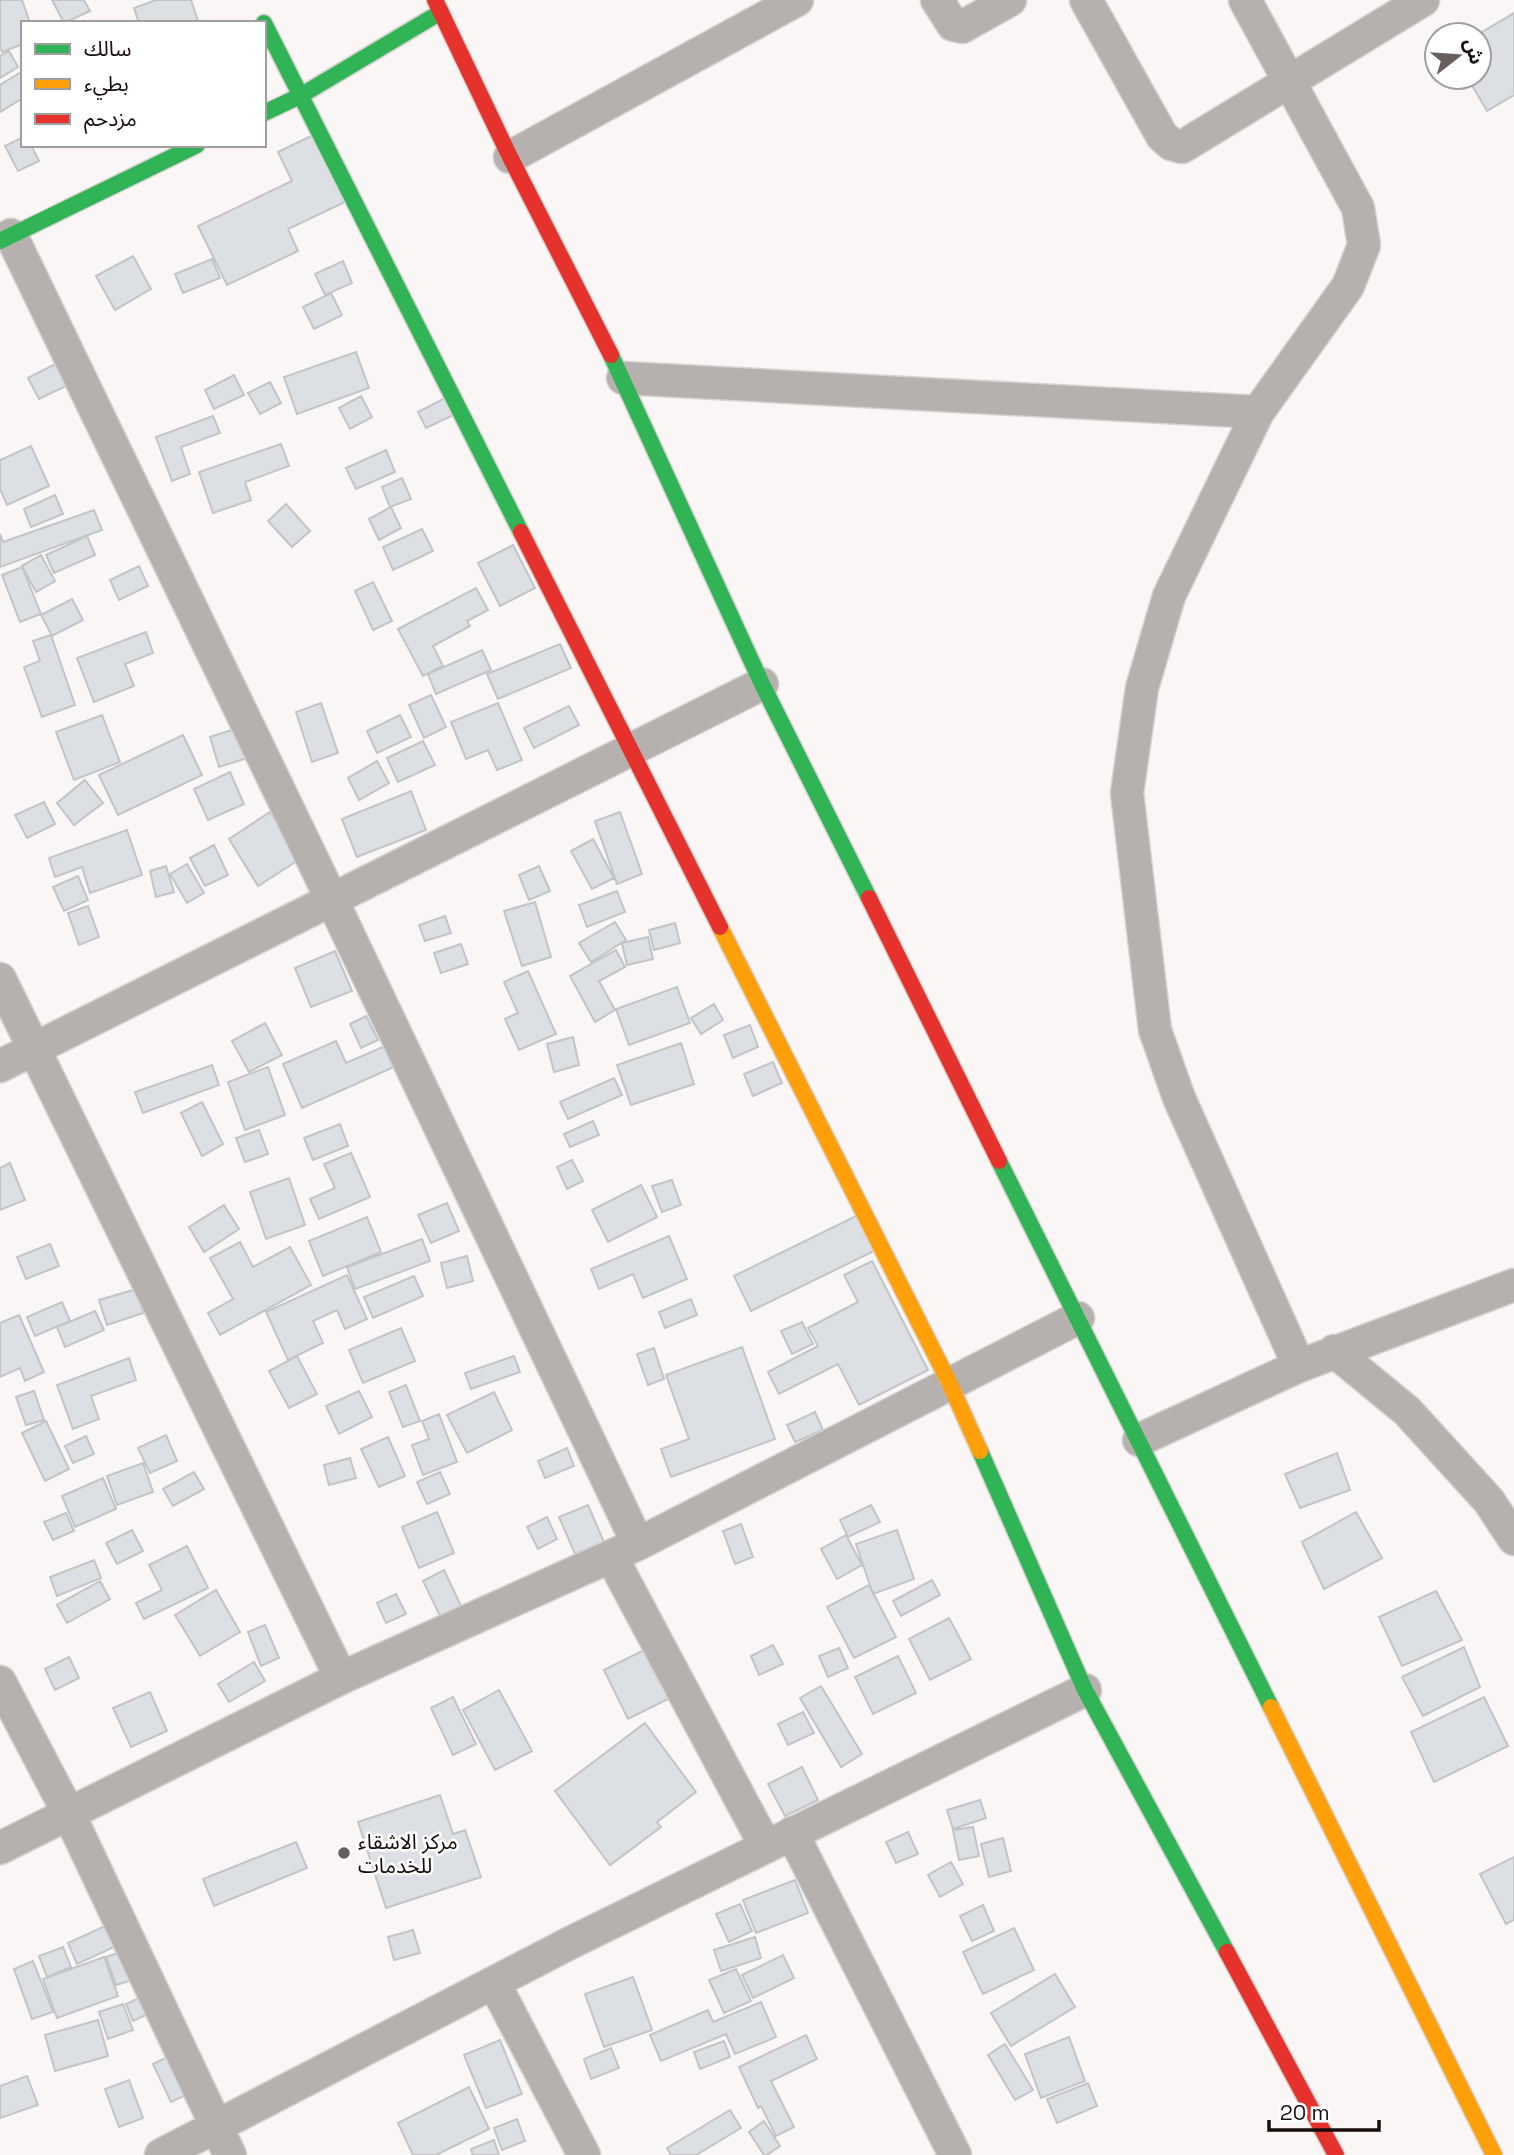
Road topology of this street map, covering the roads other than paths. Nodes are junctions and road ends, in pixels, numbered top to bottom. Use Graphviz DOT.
graph roads {
  1 [pos="253,0"];
  2 [pos="797,0"];
  3 [pos="937,0"];
  4 [pos="1010,0"];
  5 [pos="1086,0"];
  6 [pos="1245,0"];
  7 [pos="1421,1"];
  8 [pos="438,6"];
  9 [pos="263,21"];
  10 [pos="266,27"];
  11 [pos="1290,83"];
  12 [pos="300,96"];
  13 [pos="266,112"];
  14 [pos="193,147"];
  15 [pos="510,157"];
  16 [pos="5,238"];
  17 [pos="623,378"];
  18 [pos="1258,412"];
  19 [pos="762,684"];
  20 [pos="632,750"];
  21 [pos="332,900"];
  22 [pos="0,979"];
  23 [pos="35,1049"];
  24 [pos="0,1066"];
  25 [pos="1514,1284"];
  26 [pos="1078,1318"];
  27 [pos="1334,1351"];
  28 [pos="1299,1366"];
  29 [pos="949,1382"];
  30 [pos="1139,1440"];
  31 [pos="1514,1539"];
  32 [pos="625,1550"];
  33 [pos="341,1678"];
  34 [pos="0,1682"];
  35 [pos="1085,1690"];
  36 [pos="69,1814"];
  37 [pos="779,1840"];
  38 [pos="0,1848"];
  39 [pos="494,1983"];
  40 [pos="217,2126"];
  41 [pos="161,2155"];
  42 [pos="230,2155"];
  43 [pos="584,2155"];
  44 [pos="955,2155"];
  45 [pos="1336,2155"];
  46 [pos="1494,2155"];
  1 -- 9 [label="street"];
  2 -- 15 [label="street"];
  3 -- 4 [label="street"];
  5 -- 11 [label="street"];
  6 -- 11 [label="street"];
  7 -- 11 [label="street"];
  8 -- 12 [label="street"];
  8 -- 15 [label="street"];
  10 -- 12 [label="street"];
  11 -- 18 [label="street"];
  12 -- 13 [label="street"];
  12 -- 20 [label="street"];
  14 -- 16 [label="street"];
  15 -- 17 [label="street"];
  16 -- 21 [label="street"];
  17 -- 18 [label="street"];
  17 -- 19 [label="street"];
  18 -- 28 [label="street"];
  19 -- 20 [label="street"];
  19 -- 26 [label="street"];
  20 -- 21 [label="street"];
  20 -- 29 [label="street"];
  21 -- 23 [label="street"];
  21 -- 32 [label="street"];
  22 -- 23 [label="street"];
  23 -- 24 [label="street"];
  23 -- 33 [label="street"];
  25 -- 27 [label="street"];
  26 -- 29 [label="street"];
  26 -- 30 [label="street"];
  27 -- 28 [label="street"];
  27 -- 31 [label="street"];
  28 -- 30 [label="street"];
  29 -- 32 [label="street"];
  29 -- 35 [label="street"];
  30 -- 46 [label="street"];
  32 -- 33 [label="street"];
  32 -- 37 [label="street"];
  33 -- 36 [label="street"];
  34 -- 36 [label="street"];
  35 -- 37 [label="street"];
  35 -- 45 [label="street"];
  36 -- 38 [label="street"];
  36 -- 40 [label="street"];
  37 -- 39 [label="street"];
  37 -- 44 [label="street"];
  39 -- 40 [label="street"];
  39 -- 43 [label="street"];
  40 -- 41 [label="street"];
  40 -- 42 [label="street"];
}
